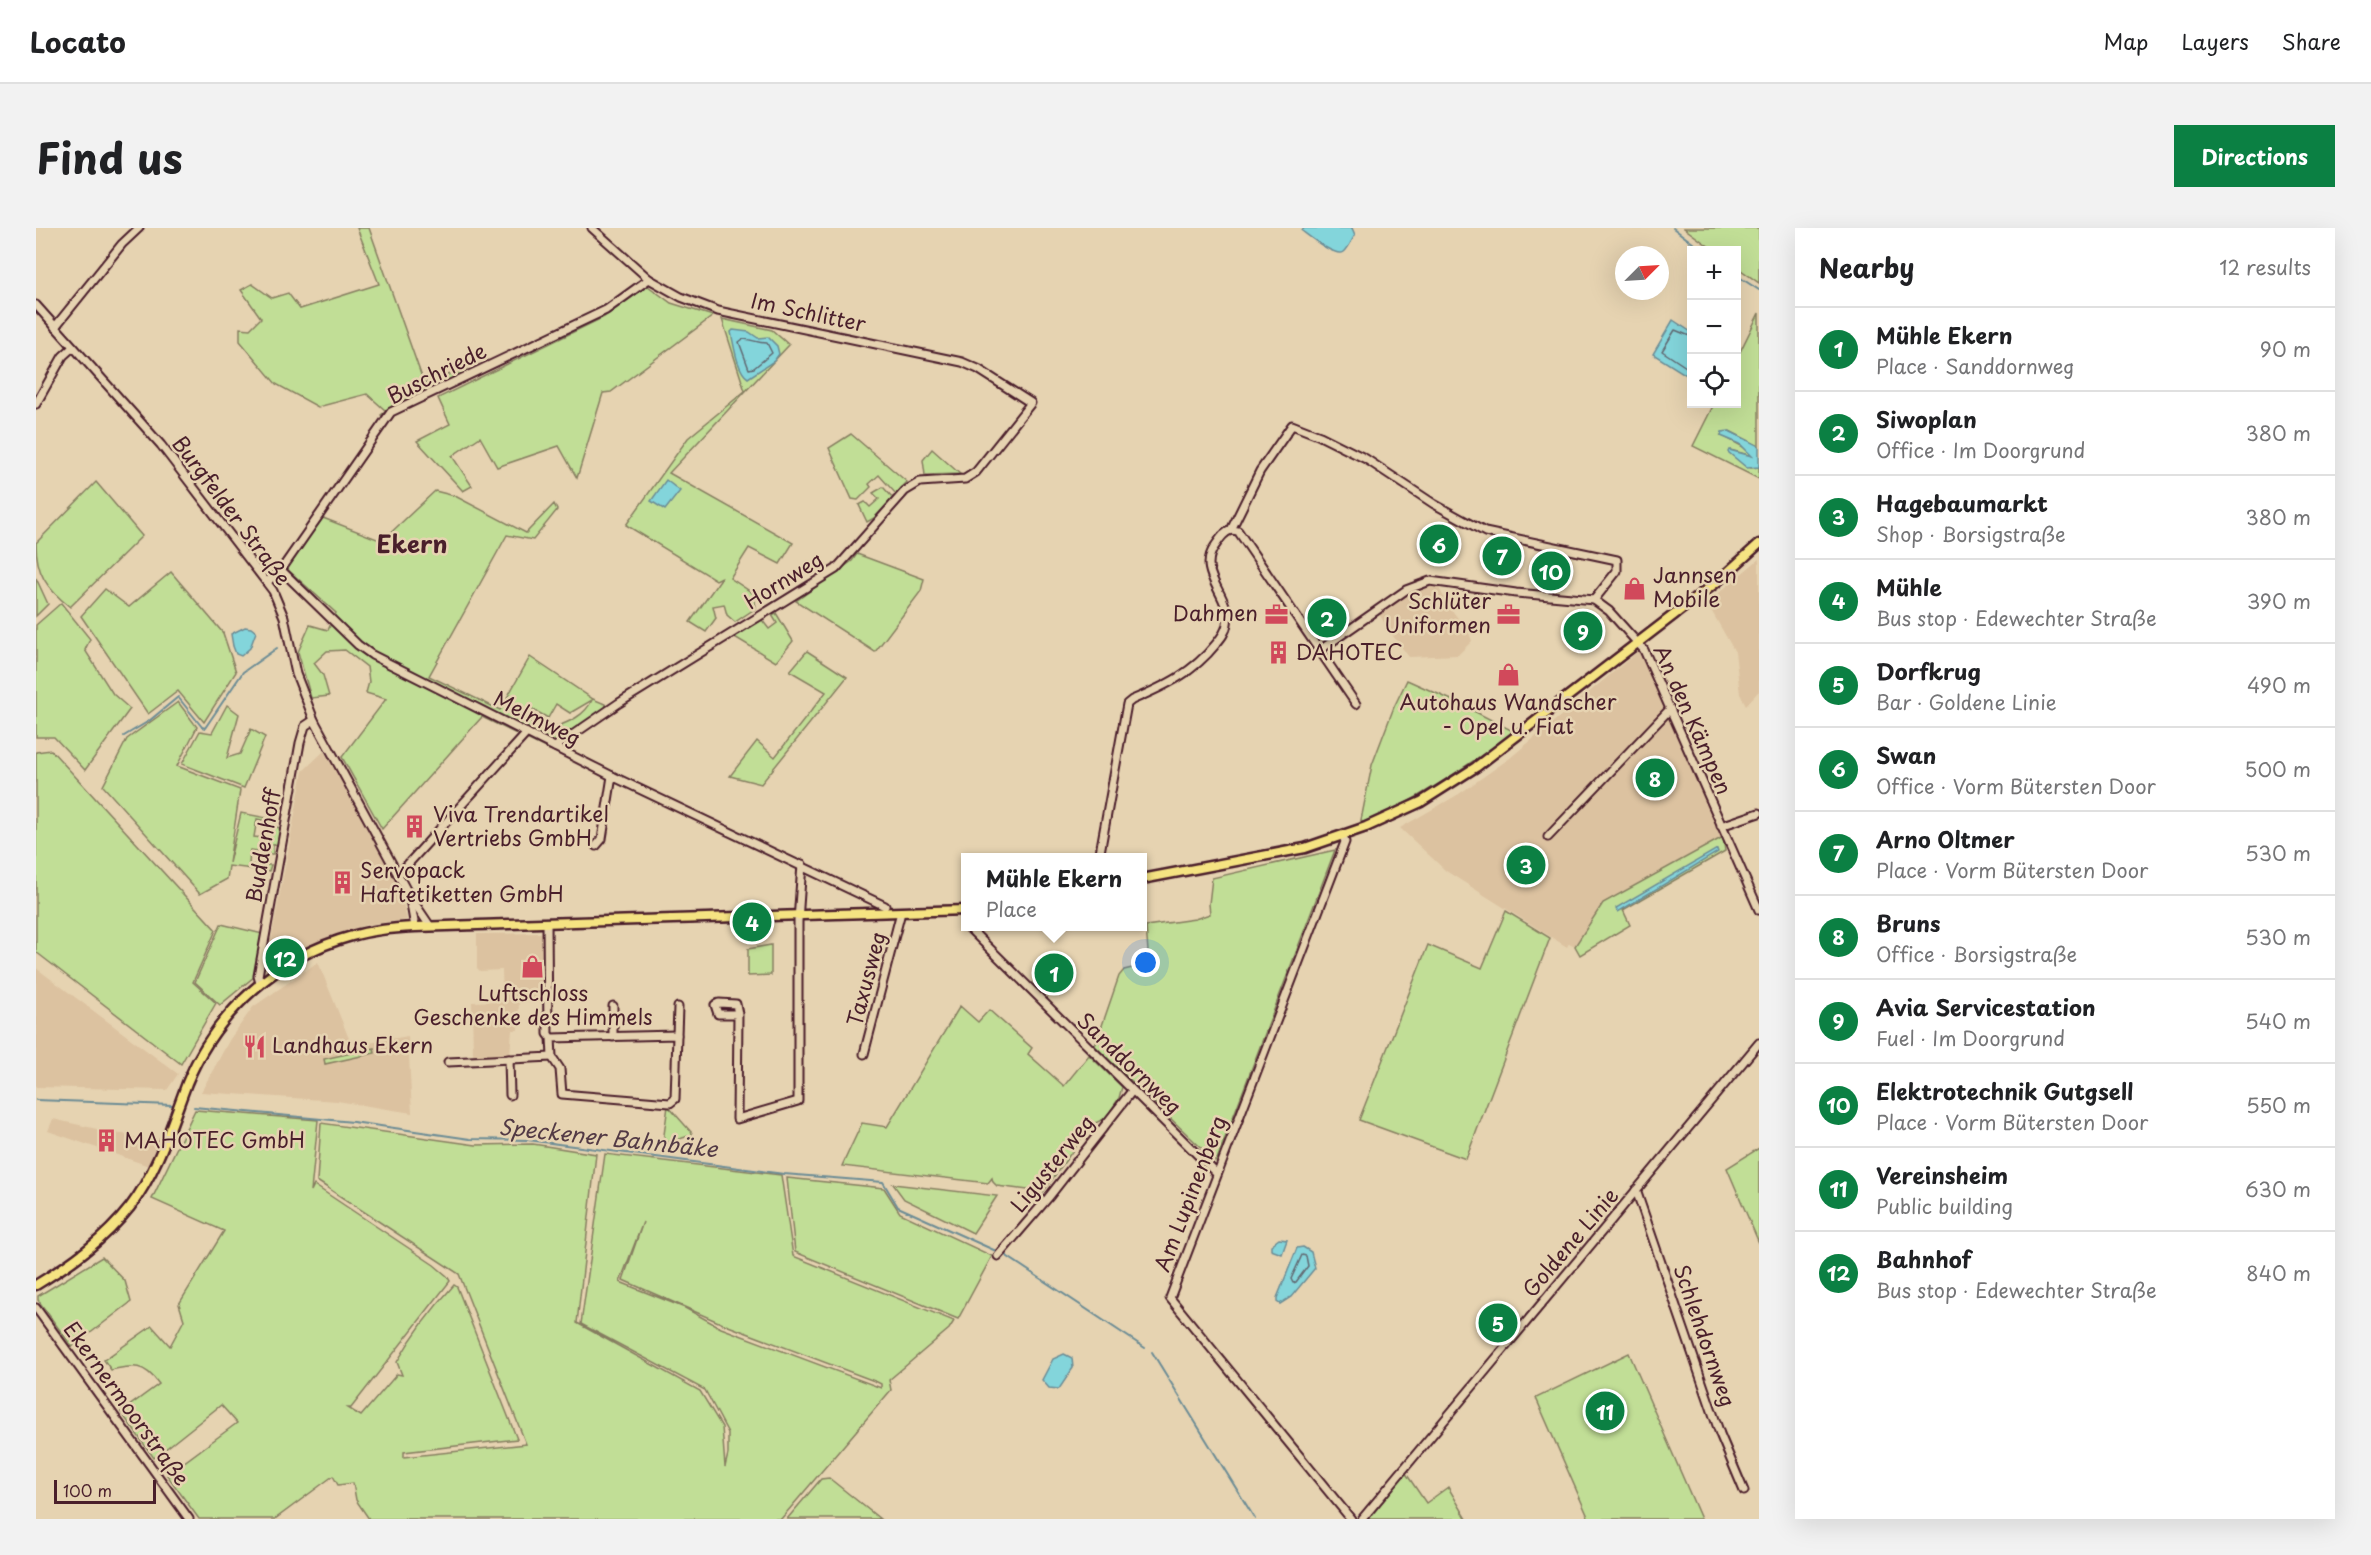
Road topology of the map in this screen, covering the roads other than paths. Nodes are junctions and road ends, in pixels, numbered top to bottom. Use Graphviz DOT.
graph roads {
  1 [pos="139,228"];
  2 [pos="592,228"];
  3 [pos="649,279"];
  4 [pos="36,306"];
  5 [pos="55,327"];
  6 [pos="73,347"];
  7 [pos="36,404"];
  8 [pos="1031,404"];
  9 [pos="1231,530"];
  10 [pos="1757,549"];
  11 [pos="280,570"];
  12 [pos="267,582"];
  13 [pos="1594,600"];
  14 [pos="1638,642"];
  15 [pos="1320,650"];
  16 [pos="1356,704"];
  17 [pos="1670,709"];
  18 [pos="314,720"];
  19 [pos="527,733"];
  20 [pos="555,747"];
  21 [pos="612,776"];
  22 [pos="1759,813"];
  23 [pos="1721,826"];
  24 [pos="1343,836"];
  25 [pos="1548,837"];
  26 [pos="596,846"];
  27 [pos="1100,853"];
  28 [pos="802,864"];
  29 [pos="398,875"];
  30 [pos="1147,878"];
  31 [pos="410,897"];
  32 [pos="885,906"];
  33 [pos="961,910"];
  34 [pos="1759,910"];
  35 [pos="901,912"];
  36 [pos="798,916"];
  37 [pos="547,923"];
  38 [pos="430,926"];
  39 [pos="415,927"];
  40 [pos="972,931"];
  41 [pos="260,983"];
  42 [pos="613,1006"];
  43 [pos="678,1007"];
  44 [pos="738,1014"];
  45 [pos="677,1035"];
  46 [pos="613,1037"];
  47 [pos="551,1038"];
  48 [pos="1759,1043"];
  49 [pos="864,1054"];
  50 [pos="552,1057"];
  51 [pos="509,1059"];
  52 [pos="448,1062"];
  53 [pos="1132,1092"];
  54 [pos="510,1095"];
  55 [pos="1217,1174"];
  56 [pos="1636,1190"];
  57 [pos="999,1256"];
  58 [pos="36,1285"];
  59 [pos="36,1308"];
  60 [pos="1744,1491"];
  61 [pos="189,1519"];
  62 [pos="1351,1519"];
  63 [pos="1362,1519"];
  1 -- 5 [label="street"];
  2 -- 3 [label="street, Im Schlitter"];
  3 -- 8 [label="street, Im Schlitter"];
  3 -- 11 [label="street, Buschriede"];
  4 -- 5 [label="street, Burgfelder Straße"];
  5 -- 6 [label="street, Burgfelder Straße"];
  6 -- 7 [label="street"];
  6 -- 12 [label="street, Burgfelder Straße"];
  8 -- 20 [label="street, Hornweg"];
  9 -- 13 [label="street"];
  9 -- 15 [label="street"];
  9 -- 27 [label="street"];
  10 -- 14 [label="main road"];
  11 -- 12 [label="street, Buschriede"];
  11 -- 19 [label="street, Melmweg"];
  12 -- 18 [label="street, Burgfelder Straße"];
  13 -- 14 [label="street, An den Kämpen"];
  13 -- 15 [label="street"];
  14 -- 17 [label="street, An den Kämpen"];
  14 -- 24 [label="main road"];
  15 -- 16 [label="street"];
  17 -- 23 [label="street, An den Kämpen"];
  17 -- 25 [label="street"];
  18 -- 29 [label="street, Burgfelder Straße"];
  18 -- 41 [label="street, Buddenhoff"];
  19 -- 20 [label="street, Melmweg"];
  19 -- 29 [label="street"];
  20 -- 21 [label="street, Melmweg"];
  21 -- 26 [label="street"];
  21 -- 28 [label="street, Melmweg"];
  22 -- 23 [label="street"];
  23 -- 34 [label="street, An den Kämpen"];
  24 -- 30 [label="main road"];
  24 -- 55 [label="street, Am Lupinenberg"];
  28 -- 32 [label="street, Melmweg"];
  28 -- 36 [label="street"];
  29 -- 31 [label="street, Burgfelder Straße"];
  31 -- 38 [label="street, Burgfelder Straße"];
  31 -- 39 [label="street, Burgfelder Straße"];
  33 -- 35 [label="main road"];
  35 -- 36 [label="main road"];
  35 -- 49 [label="street, Taxusweg"];
  36 -- 37 [label="main road"];
  36 -- 44 [label="street"];
  37 -- 38 [label="main road"];
  37 -- 47 [label="street"];
  38 -- 39 [label="main road"];
  39 -- 41 [label="main road"];
  40 -- 53 [label="street, Sanddornweg"];
  41 -- 58 [label="main road"];
  42 -- 46 [label="street"];
  43 -- 45 [label="street"];
  45 -- 46 [label="street"];
  45 -- 50 [label="street"];
  46 -- 47 [label="street"];
  47 -- 50 [label="street"];
  48 -- 56 [label="street, Goldene Linie"];
  50 -- 51 [label="street"];
  51 -- 52 [label="street"];
  51 -- 54 [label="street"];
  53 -- 55 [label="street, Sanddornweg"];
  53 -- 57 [label="street, Ligusterweg"];
  55 -- 62 [label="street, Am Lupinenberg"];
  56 -- 60 [label="street, Schlehdornweg"];
  56 -- 63 [label="street, Goldene Linie"];
  59 -- 61 [label="street, Ekernermoorstraße"];
}
